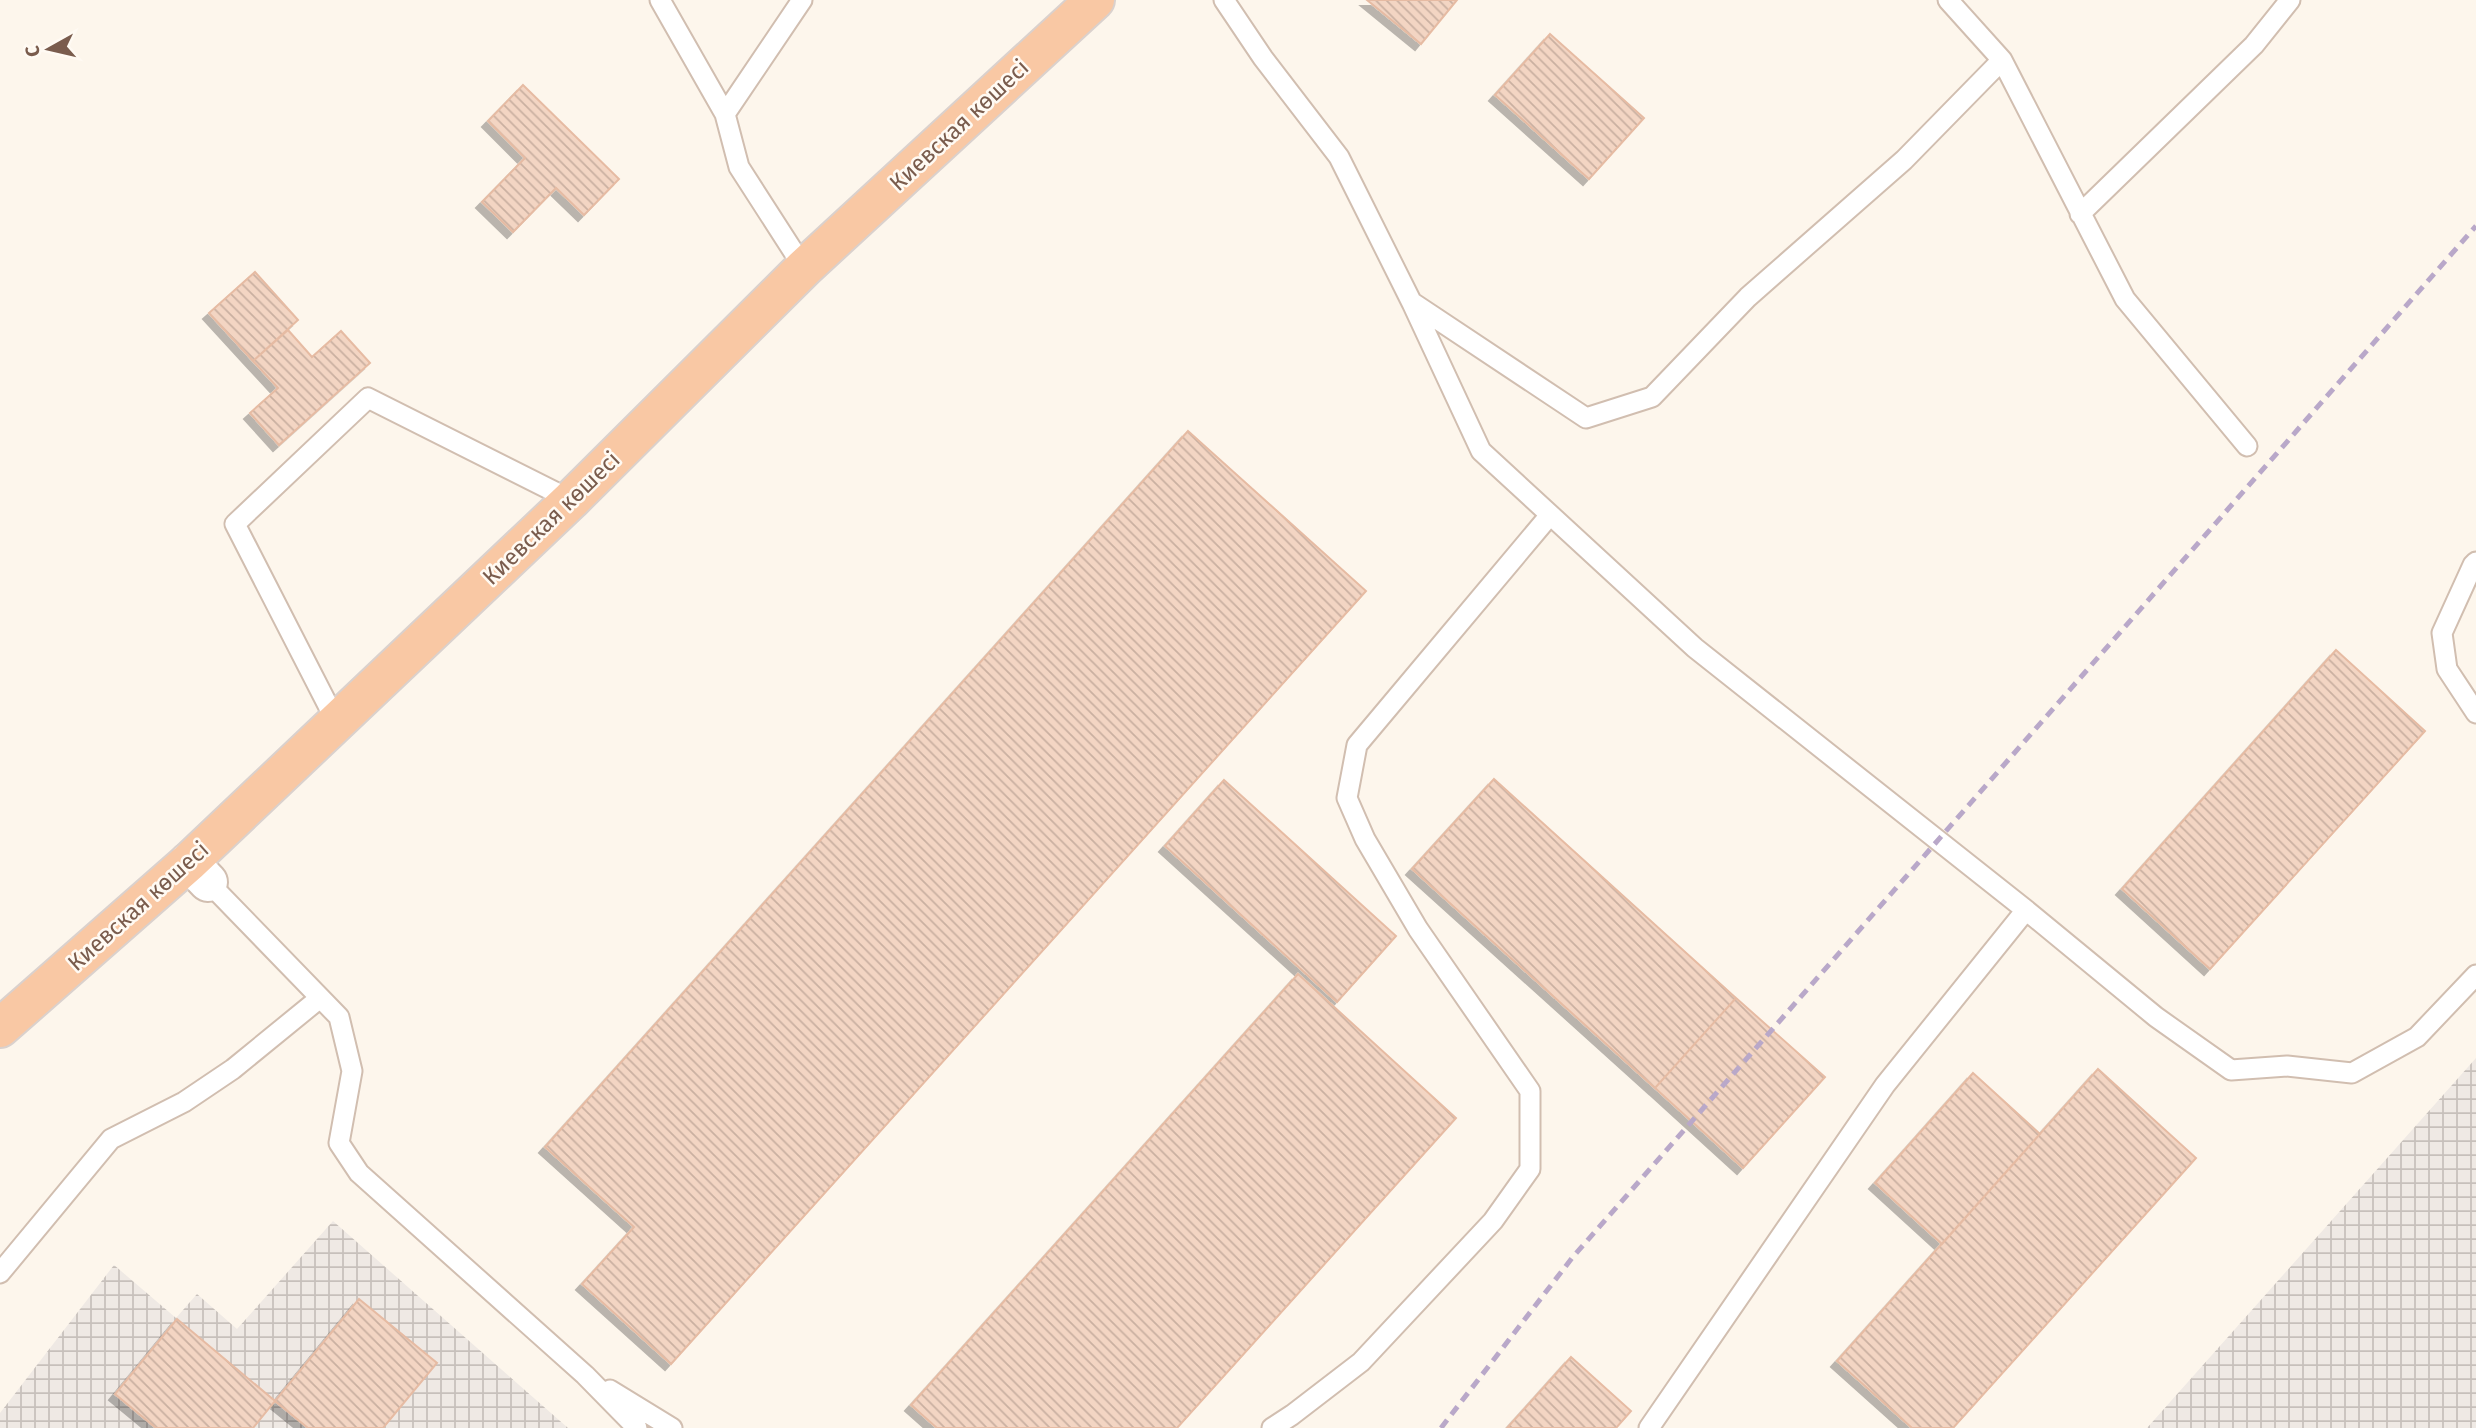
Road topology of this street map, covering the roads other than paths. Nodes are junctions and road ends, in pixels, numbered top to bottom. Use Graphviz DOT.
graph roads {
  1 [pos="660,0"];
  2 [pos="802,0"];
  3 [pos="1095,0"];
  4 [pos="1224,0"];
  5 [pos="1948,0"];
  6 [pos="2290,0"];
  7 [pos="2002,60"];
  8 [pos="725,114"];
  9 [pos="2080,214"];
  10 [pos="804,268"];
  11 [pos="1412,303"];
  12 [pos="2247,446"];
  13 [pos="570,500"];
  14 [pos="1550,515"];
  15 [pos="2476,562"];
  16 [pos="2476,713"];
  17 [pos="337,723"];
  18 [pos="198,872"];
  19 [pos="2026,910"];
  20 [pos="2476,975"];
  21 [pos="320,998"];
  22 [pos="0,1028"];
  23 [pos="0,1273"];
  24 [pos="585,1375"];
  25 [pos="637,1428"];
  26 [pos="672,1428"];
  27 [pos="1272,1428"];
  28 [pos="1649,1428"];
  1 -- 8 [label="lane"];
  2 -- 8 [label="lane"];
  3 -- 10 [label="highway, Киевская көшесі"];
  4 -- 11 [label="lane"];
  5 -- 7 [label="lane"];
  6 -- 9 [label="lane"];
  7 -- 9 [label="lane"];
  7 -- 11 [label="lane"];
  8 -- 10 [label="lane"];
  9 -- 12 [label="lane"];
  10 -- 13 [label="highway, Киевская көшесі"];
  11 -- 14 [label="lane"];
  13 -- 17 [label="highway, Киевская көшесі"];
  13 -- 17 [label="lane"];
  14 -- 19 [label="lane"];
  14 -- 27 [label="lane"];
  15 -- 16 [label="lane"];
  17 -- 18 [label="highway, Киевская көшесі"];
  18 -- 21 [label="lane"];
  18 -- 22 [label="highway, Киевская көшесі"];
  19 -- 20 [label="lane"];
  19 -- 28 [label="lane"];
  21 -- 23 [label="lane"];
  21 -- 24 [label="lane"];
  24 -- 25 [label="lane"];
  24 -- 26 [label="lane"];
}
